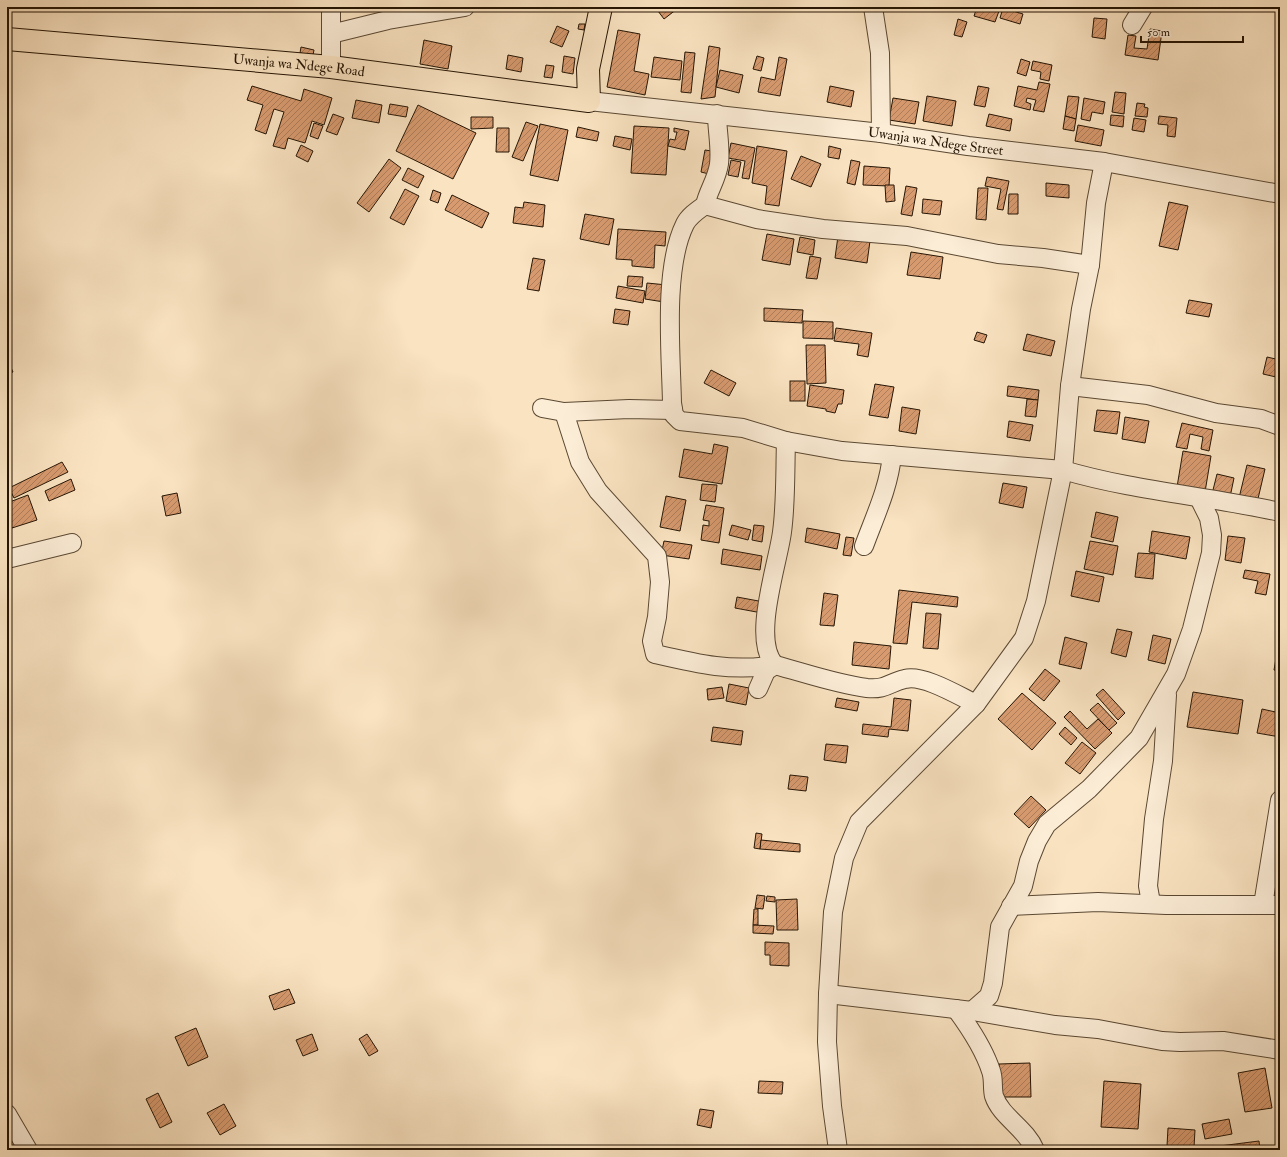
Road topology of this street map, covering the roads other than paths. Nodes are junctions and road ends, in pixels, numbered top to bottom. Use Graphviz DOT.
graph roads {
  1 [pos="331,7"];
  2 [pos="465,7"];
  3 [pos="601,7"];
  4 [pos="873,7"];
  5 [pos="1143,7"];
  6 [pos="1132,25"];
  7 [pos="331,34"];
  8 [pos="7,39"];
  9 [pos="331,67"];
  10 [pos="589,101"];
  11 [pos="717,114"];
  12 [pos="880,133"];
  13 [pos="1104,162"];
  14 [pos="1280,194"];
  15 [pos="705,205"];
  16 [pos="1090,265"];
  17 [pos="1070,386"];
  18 [pos="542,408"];
  19 [pos="673,410"];
  20 [pos="564,412"];
  21 [pos="1280,426"];
  22 [pos="786,441"];
  23 [pos="892,455"];
  24 [pos="1063,470"];
  25 [pos="1199,498"];
  26 [pos="1280,512"];
  27 [pos="72,543"];
  28 [pos="864,546"];
  29 [pos="7,559"];
  30 [pos="775,665"];
  31 [pos="758,689"];
  32 [pos="1167,692"];
  33 [pos="976,704"];
  34 [pos="1280,800"];
  35 [pos="1276,850"];
  36 [pos="1151,903"];
  37 [pos="1272,905"];
  38 [pos="1011,906"];
  39 [pos="828,994"];
  40 [pos="964,1010"];
  41 [pos="1280,1050"];
  42 [pos="7,1114"];
  43 [pos="28,1150"];
  44 [pos="838,1150"];
  45 [pos="1035,1150"];
  1 -- 7 [label="street"];
  2 -- 7 [label="street"];
  3 -- 10 [label="main road"];
  4 -- 12 [label="street"];
  5 -- 6 [label="street"];
  7 -- 9 [label="street"];
  8 -- 9 [label="main road, Uwanja wa Ndege Road"];
  9 -- 10 [label="main road, Uwanja wa Ndege Road"];
  10 -- 11 [label="street, Uwanja wa Ndege Street"];
  11 -- 12 [label="street, Uwanja wa Ndege Street"];
  11 -- 15 [label="street"];
  12 -- 13 [label="street, Uwanja wa Ndege Street"];
  13 -- 14 [label="street, Uwanja wa Ndege Street"];
  13 -- 16 [label="street"];
  15 -- 16 [label="street"];
  15 -- 19 [label="street"];
  16 -- 17 [label="street"];
  17 -- 21 [label="street"];
  17 -- 24 [label="street"];
  18 -- 20 [label="street"];
  19 -- 20 [label="street"];
  19 -- 22 [label="street"];
  20 -- 30 [label="street"];
  22 -- 23 [label="street"];
  22 -- 30 [label="street"];
  23 -- 24 [label="street"];
  23 -- 28 [label="street"];
  24 -- 25 [label="street"];
  24 -- 33 [label="street"];
  25 -- 26 [label="street"];
  25 -- 32 [label="street"];
  27 -- 29 [label="street"];
  30 -- 31 [label="street"];
  30 -- 33 [label="street"];
  32 -- 36 [label="street"];
  32 -- 38 [label="street"];
  33 -- 39 [label="street"];
  34 -- 35 [label="street"];
  35 -- 37 [label="street"];
  36 -- 37 [label="street"];
  36 -- 38 [label="street"];
  38 -- 40 [label="street"];
  39 -- 40 [label="street"];
  39 -- 44 [label="street"];
  40 -- 41 [label="street"];
  40 -- 45 [label="street"];
  42 -- 43 [label="street"];
}
